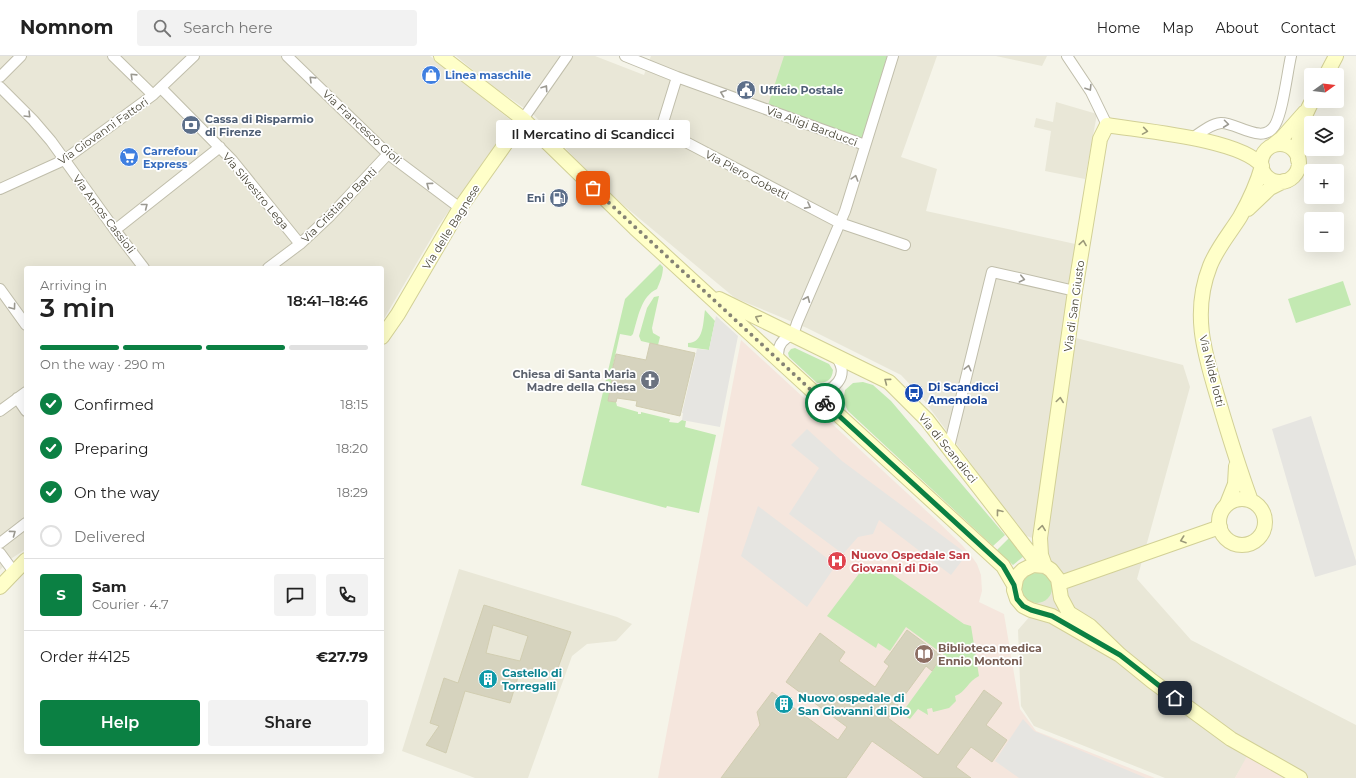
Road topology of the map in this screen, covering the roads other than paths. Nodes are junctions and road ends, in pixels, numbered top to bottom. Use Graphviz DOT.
graph roads {
  1 [pos="21,56"];
  2 [pos="113,56"];
  3 [pos="194,56"];
  4 [pos="287,56"];
  5 [pos="441,56"];
  6 [pos="567,56"];
  7 [pos="625,56"];
  8 [pos="893,56"];
  9 [pos="1067,56"];
  10 [pos="1291,56"];
  11 [pos="1336,56"];
  12 [pos="1330,68"];
  13 [pos="677,76"];
  14 [pos="0,77"];
  15 [pos="0,87"];
  16 [pos="161,88"];
  17 [pos="153,95"];
  18 [pos="1307,108"];
  19 [pos="1309,108"];
  20 [pos="523,119"];
  21 [pos="1107,125"];
  22 [pos="1191,138"];
  23 [pos="865,145"];
  24 [pos="1273,146"];
  25 [pos="220,147"];
  26 [pos="1229,147"];
  27 [pos="388,154"];
  28 [pos="64,160"];
  29 [pos="1298,160"];
  30 [pos="1262,166"];
  31 [pos="1284,181"];
  32 [pos="0,189"];
  33 [pos="460,208"];
  34 [pos="1240,216"];
  35 [pos="840,223"];
  36 [pos="114,230"];
  37 [pos="300,244"];
  38 [pos="906,245"];
  39 [pos="142,266"];
  40 [pos="271,266"];
  41 [pos="0,290"];
  42 [pos="1075,290"];
  43 [pos="704,291"];
  44 [pos="24,322"];
  45 [pos="384,334"];
  46 [pos="793,335"];
  47 [pos="836,356"];
  48 [pos="779,360"];
  49 [pos="813,392"];
  50 [pos="24,393"];
  51 [pos="17,398"];
  52 [pos="24,408"];
  53 [pos="0,411"];
  54 [pos="949,447"];
  55 [pos="1237,462"];
  56 [pos="1251,501"];
  57 [pos="1228,504"];
  58 [pos="24,525"];
  59 [pos="1220,527"];
  60 [pos="0,543"];
  61 [pos="0,553"];
  62 [pos="24,562"];
  63 [pos="1042,566"];
  64 [pos="14,572"];
  65 [pos="1014,585"];
  66 [pos="1060,586"];
  67 [pos="0,587"];
  68 [pos="1037,611"];
  69 [pos="1120,655"];
  70 [pos="1300,778"];
  1 -- 14 [label="street"];
  17 -- 2 [label="street, one-way"];
  3 -- 16 [label="street, Via Giovanni Fattori"];
  27 -- 4 [label="street, Via Francesco Gioli, one-way"];
  5 -- 20 [label="main road"];
  20 -- 6 [label="street, one-way"];
  7 -- 13 [label="street, Via Aligi Barducci"];
  8 -- 23 [label="street"];
  9 -- 21 [label="street, one-way"];
  22 -- 10 [label="street, one-way"];
  11 -- 12 [label="main road"];
  23 -- 13 [label="street, Via Aligi Barducci, one-way"];
  13 -- 35 [label="street, Via Piero Gobetti, one-way"];
  15 -- 28 [label="street, Via Amos Cassioli, one-way"];
  16 -- 17 [label="street, Via Giovanni Fattori"];
  16 -- 25 [label="street, Via Silvestro Lega"];
  17 -- 28 [label="street, Via Giovanni Fattori"];
  18 -- 24 [label="main road"];
  19 -- 29 [label="main road"];
  20 -- 33 [label="main road, Via delle Bagnese"];
  20 -- 43 [label="main road"];
  21 -- 22 [label="main road, one-way"];
  42 -- 21 [label="main road, Via di San Giusto, one-way"];
  22 -- 26 [label="main road"];
  35 -- 23 [label="street, one-way"];
  24 -- 26 [label="main road"];
  24 -- 29 [label="main road"];
  24 -- 30 [label="main road"];
  36 -- 25 [label="street, one-way"];
  25 -- 37 [label="street, Via Silvestro Lega"];
  26 -- 30 [label="main road"];
  33 -- 27 [label="street, Via Francesco Gioli, one-way"];
  27 -- 37 [label="street, Via Cristiano Banti"];
  28 -- 32 [label="street, Via Giovanni Fattori"];
  28 -- 36 [label="street, Via Amos Cassioli"];
  29 -- 31 [label="main road"];
  30 -- 31 [label="main road"];
  30 -- 34 [label="main road, Via Nilde Iotti"];
  31 -- 34 [label="main road, Via Nilde Iotti"];
  33 -- 45 [label="main road, Via delle Bagnese"];
  34 -- 55 [label="main road, Via Nilde Iotti"];
  35 -- 38 [label="street"];
  46 -- 35 [label="street, one-way"];
  36 -- 39 [label="street, Via Amos Cassioli"];
  37 -- 40 [label="street, Via Cristiano Banti"];
  41 -- 44 [label="street, one-way"];
  54 -- 42 [label="street, one-way"];
  63 -- 42 [label="main road, Via di San Giusto, one-way"];
  46 -- 43 [label="main road, Via di Scandicci, one-way"];
  43 -- 48 [label="main road"];
  46 -- 47 [label="main road, Via di Scandicci"];
  46 -- 48 [label="street"];
  47 -- 49 [label="street"];
  54 -- 47 [label="main road, Via di Scandicci, one-way"];
  48 -- 49 [label="main road"];
  49 -- 65 [label="main road"];
  50 -- 51 [label="street"];
  51 -- 52 [label="street"];
  51 -- 53 [label="street"];
  63 -- 54 [label="main road, Via di Scandicci, one-way"];
  55 -- 56 [label="main road, Via Nilde Iotti"];
  55 -- 57 [label="main road, Via Nilde Iotti"];
  56 -- 57 [label="main road"];
  56 -- 59 [label="main road, Via Nilde Iotti"];
  57 -- 59 [label="main road, Via Nilde Iotti"];
  60 -- 58 [label="street, one-way"];
  59 -- 66 [label="main road, one-way"];
  61 -- 64 [label="street"];
  62 -- 64 [label="main road"];
  63 -- 65 [label="main road"];
  63 -- 66 [label="main road, Via di Scandicci"];
  64 -- 67 [label="main road"];
  65 -- 68 [label="main road, Via di Scandicci"];
  66 -- 68 [label="main road"];
  66 -- 69 [label="main road, Via di Scandicci"];
  68 -- 69 [label="main road, Via di Scandicci"];
  69 -- 70 [label="main road, Via di Scandicci"];
}
